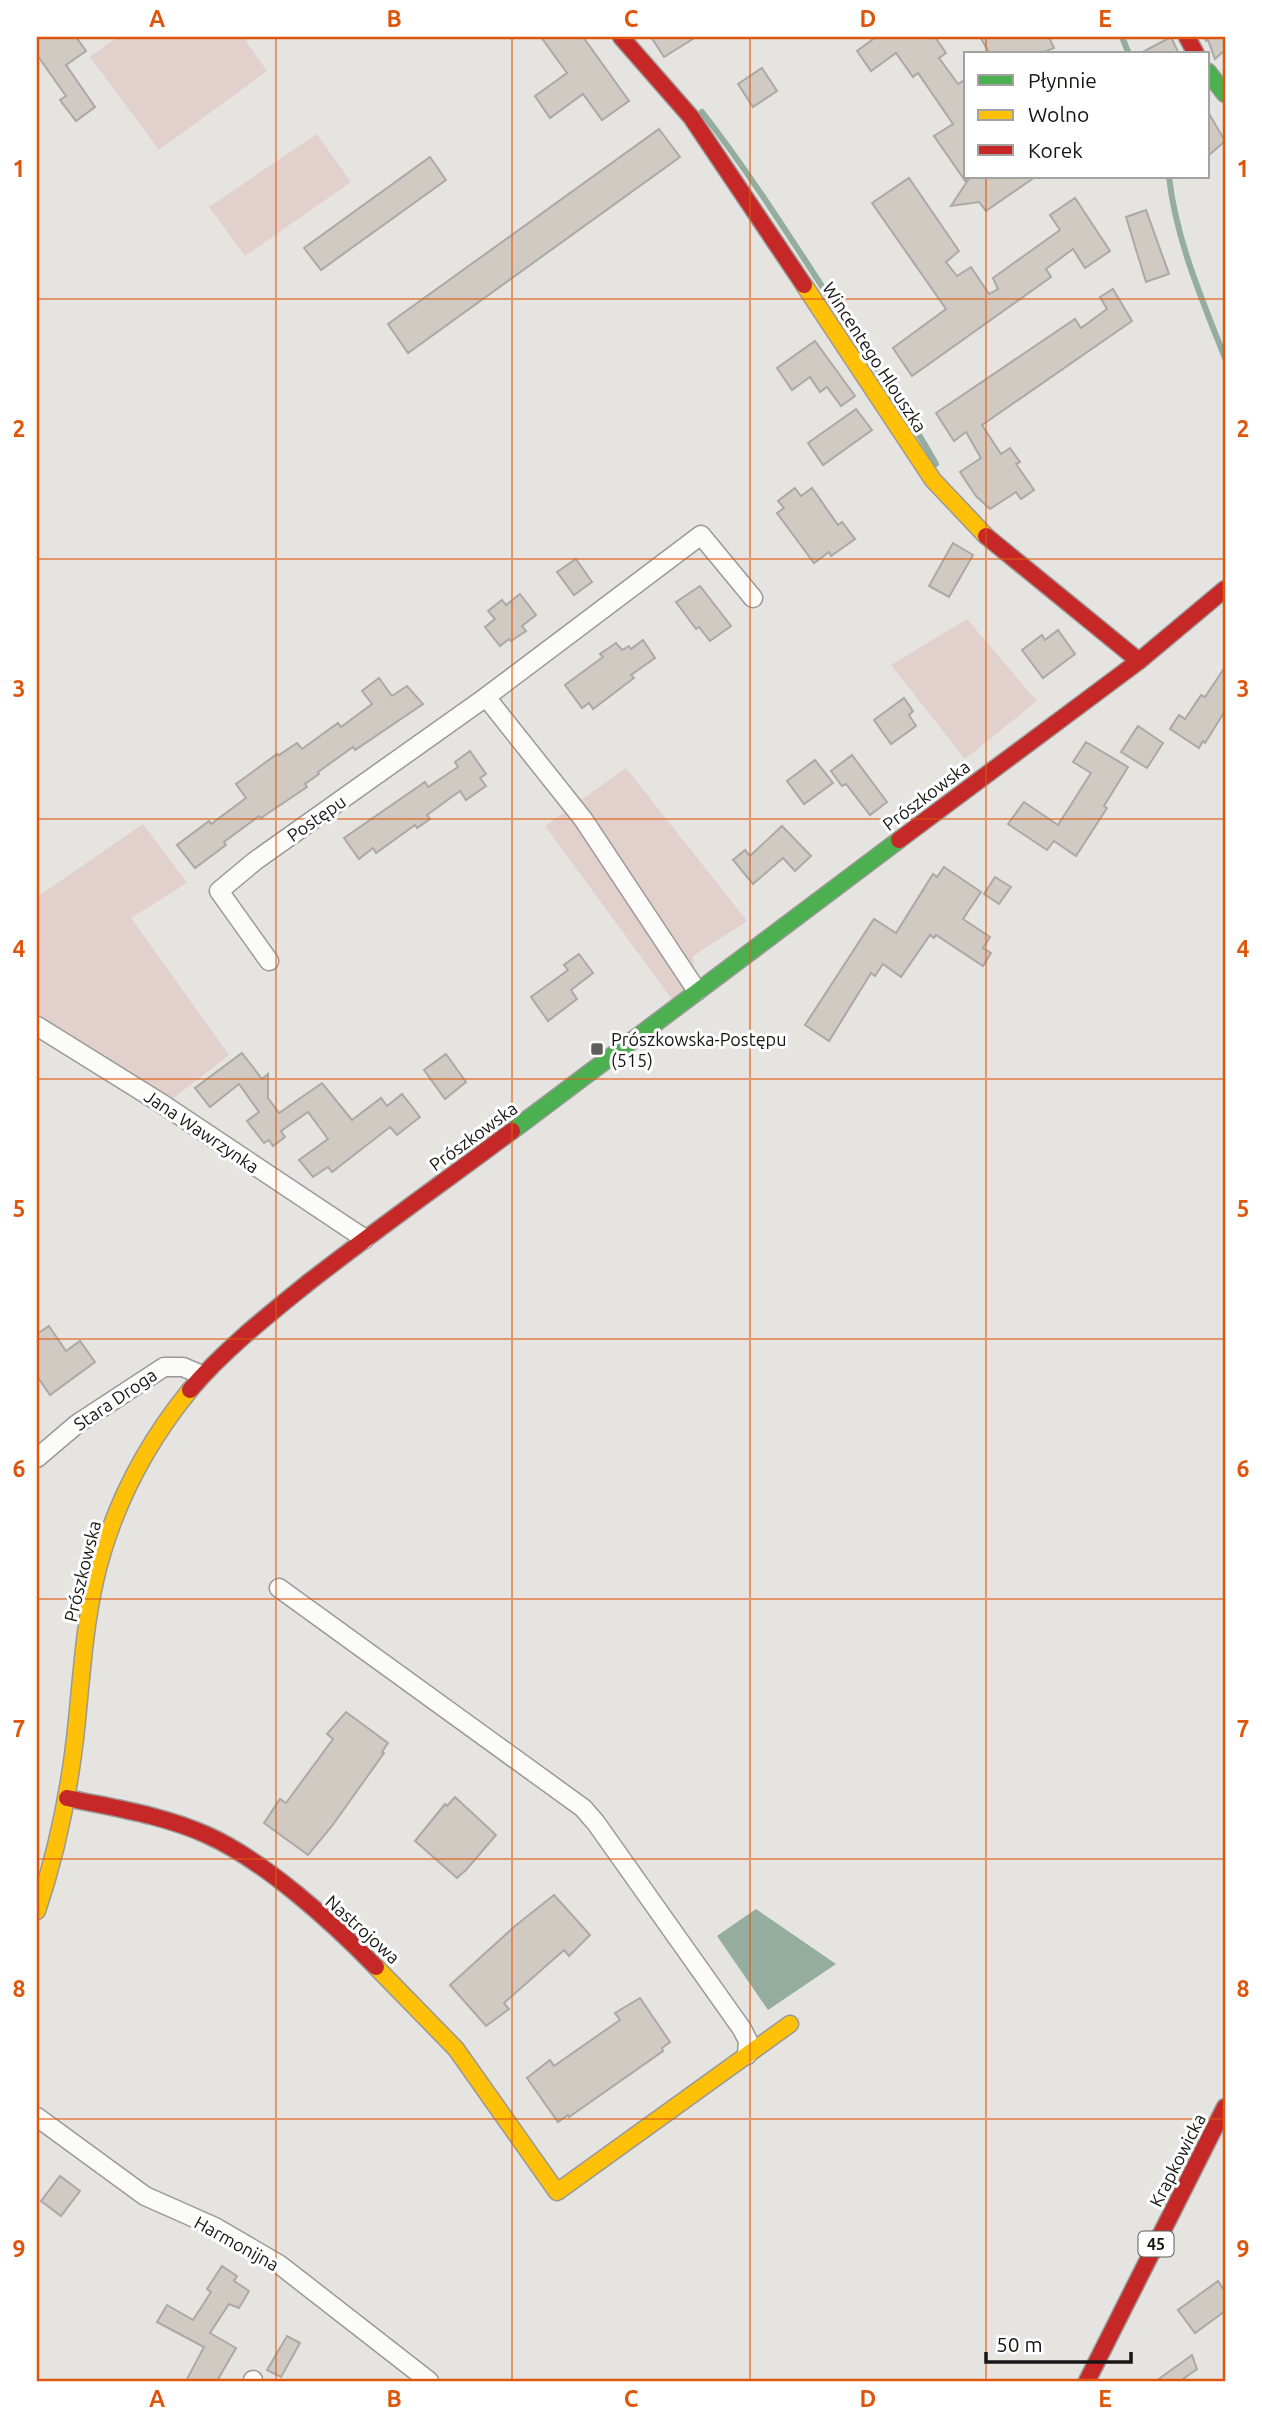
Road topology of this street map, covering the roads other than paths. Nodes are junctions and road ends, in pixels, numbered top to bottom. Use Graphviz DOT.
graph roads {
  1 [pos="621,37"];
  2 [pos="1210,75"];
  3 [pos="1225,94"];
  4 [pos="1224,592"];
  5 [pos="753,598"];
  6 [pos="1139,661"];
  7 [pos="486,697"];
  8 [pos="269,961"];
  9 [pos="697,990"];
  10 [pos="37,1026"];
  11 [pos="365,1239"];
  12 [pos="202,1376"];
  13 [pos="37,1458"];
  14 [pos="279,1588"];
  15 [pos="67,1798"];
  16 [pos="37,1911"];
  17 [pos="790,2024"];
  18 [pos="747,2055"];
  19 [pos="1225,2107"];
  20 [pos="37,2117"];
  21 [pos="429,2381"];
  22 [pos="1087,2381"];
  1 -- 6 [label="main road, Wincentego Hlouszka"];
  2 -- 3 [label="main road"];
  4 -- 6 [label="main road, Prószkowska"];
  5 -- 7 [label="street, Postępu"];
  6 -- 9 [label="main road, Prószkowska"];
  7 -- 8 [label="street, Postępu"];
  7 -- 9 [label="street"];
  9 -- 11 [label="main road, Prószkowska"];
  10 -- 11 [label="street, Jana Wawrzynka"];
  11 -- 12 [label="main road, Prószkowska"];
  12 -- 13 [label="street, Stara Droga"];
  12 -- 15 [label="main road, Prószkowska"];
  14 -- 18 [label="street"];
  15 -- 16 [label="main road, Prószkowska"];
  15 -- 18 [label="main road, Nastrojowa"];
  17 -- 18 [label="main road"];
  19 -- 22 [label="main road, Krapkowicka / 45"];
  20 -- 21 [label="street, Harmonijna"];
}
